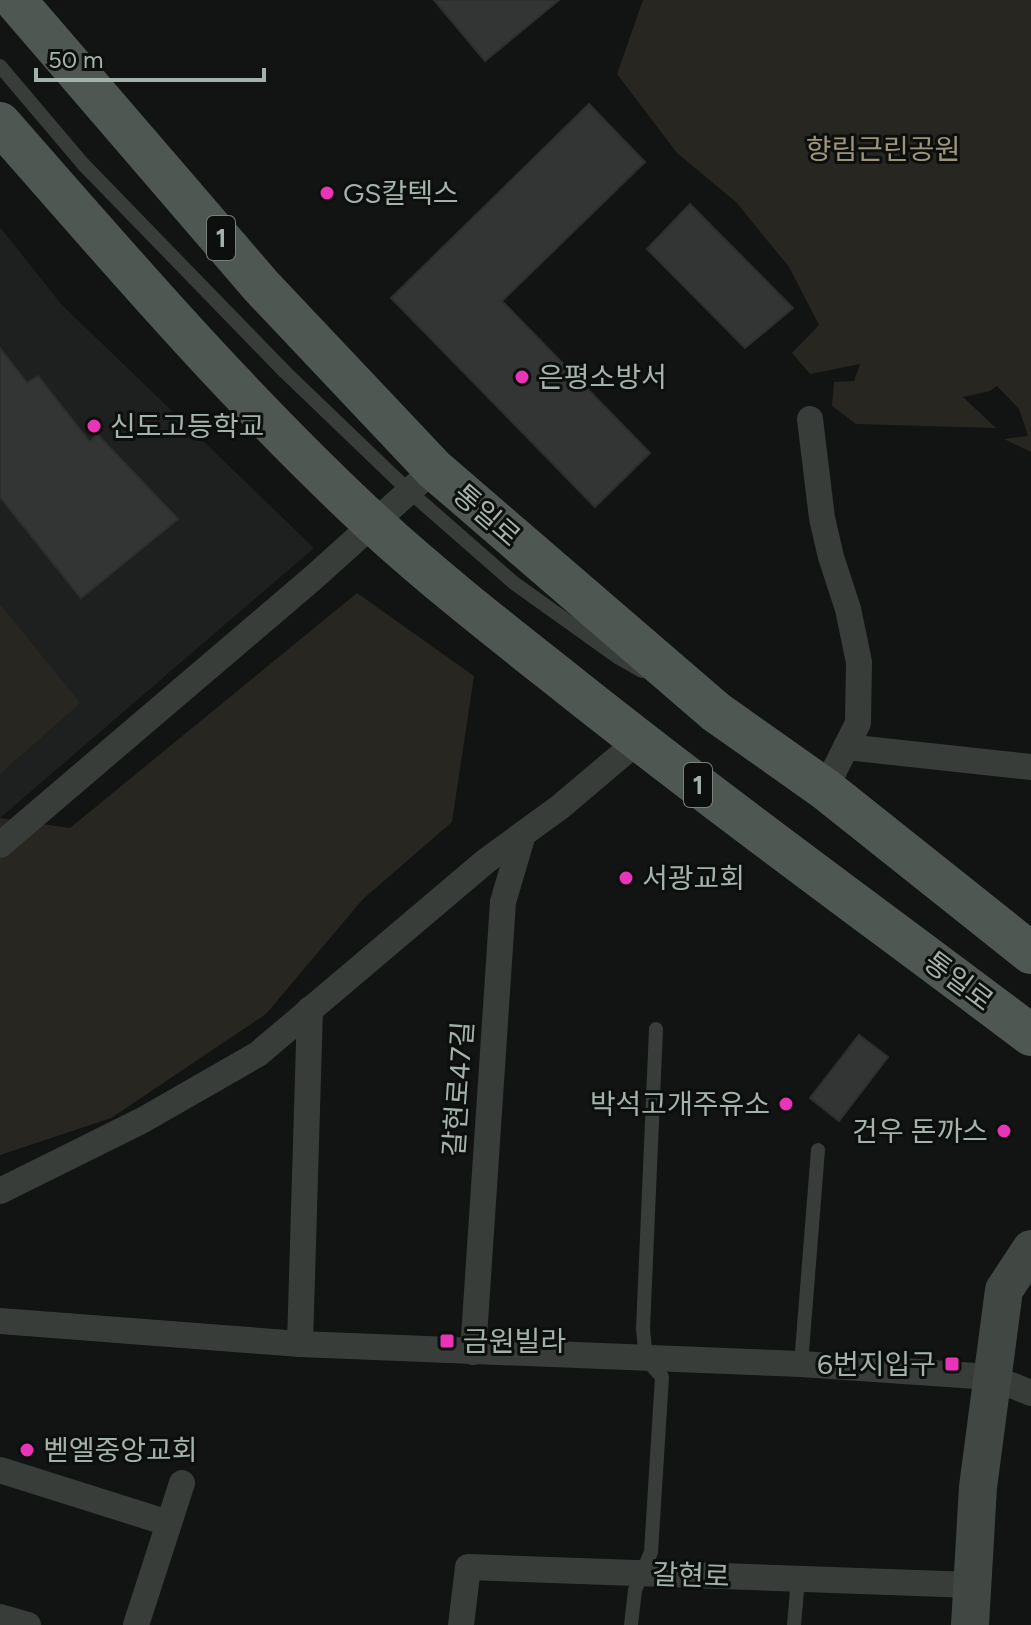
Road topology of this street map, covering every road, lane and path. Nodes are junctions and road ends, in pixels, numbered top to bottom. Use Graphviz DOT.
graph roads {
  1 [pos="15,0"];
  2 [pos="0,66"];
  3 [pos="0,123"];
  4 [pos="810,419"];
  5 [pos="422,481"];
  6 [pos="374,524"];
  7 [pos="638,741"];
  8 [pos="846,747"];
  9 [pos="1031,767"];
  10 [pos="825,789"];
  11 [pos="523,834"];
  12 [pos="0,845"];
  13 [pos="1031,953"];
  14 [pos="310,1009"];
  15 [pos="656,1029"];
  16 [pos="1031,1035"];
  17 [pos="818,1150"];
  18 [pos="0,1191"];
  19 [pos="1031,1249"];
  20 [pos="0,1321"];
  21 [pos="300,1344"];
  22 [pos="473,1352"];
  23 [pos="646,1359"];
  24 [pos="801,1364"];
  25 [pos="991,1377"];
  26 [pos="1031,1393"];
  27 [pos="0,1470"];
  28 [pos="182,1483"];
  29 [pos="168,1523"];
  30 [pos="643,1573"];
  31 [pos="798,1579"];
  32 [pos="972,1585"];
  33 [pos="0,1617"];
  34 [pos="28,1625"];
  35 [pos="136,1625"];
  36 [pos="461,1625"];
  37 [pos="631,1625"];
  38 [pos="794,1625"];
  39 [pos="970,1625"];
  1 -- 5 [label="main road, 통일로 / 1"];
  2 -- 5 [label="lane"];
  3 -- 6 [label="main road, 통일로 / 1"];
  4 -- 8 [label="street"];
  5 -- 6 [label="street"];
  5 -- 10 [label="main road, 통일로 / 1"];
  6 -- 7 [label="main road, 통일로 / 1"];
  6 -- 12 [label="street"];
  7 -- 11 [label="street"];
  7 -- 16 [label="main road, 통일로 / 1"];
  8 -- 9 [label="street"];
  8 -- 10 [label="street"];
  10 -- 13 [label="main road, 통일로 / 1"];
  11 -- 14 [label="street"];
  11 -- 22 [label="street, 갈현로47길"];
  14 -- 18 [label="street"];
  14 -- 21 [label="street"];
  15 -- 23 [label="lane"];
  17 -- 24 [label="lane"];
  19 -- 25 [label="main road"];
  20 -- 21 [label="street"];
  21 -- 22 [label="street"];
  22 -- 23 [label="street"];
  23 -- 24 [label="street"];
  23 -- 30 [label="lane"];
  24 -- 25 [label="street"];
  25 -- 26 [label="street"];
  25 -- 32 [label="main road"];
  27 -- 29 [label="street"];
  28 -- 29 [label="street"];
  29 -- 35 [label="street"];
  30 -- 31 [label="street, 갈현로"];
  30 -- 36 [label="street, 갈현로"];
  30 -- 37 [label="lane"];
  31 -- 32 [label="street, 갈현로"];
  31 -- 38 [label="lane"];
  32 -- 39 [label="main road"];
  33 -- 34 [label="street"];
}
